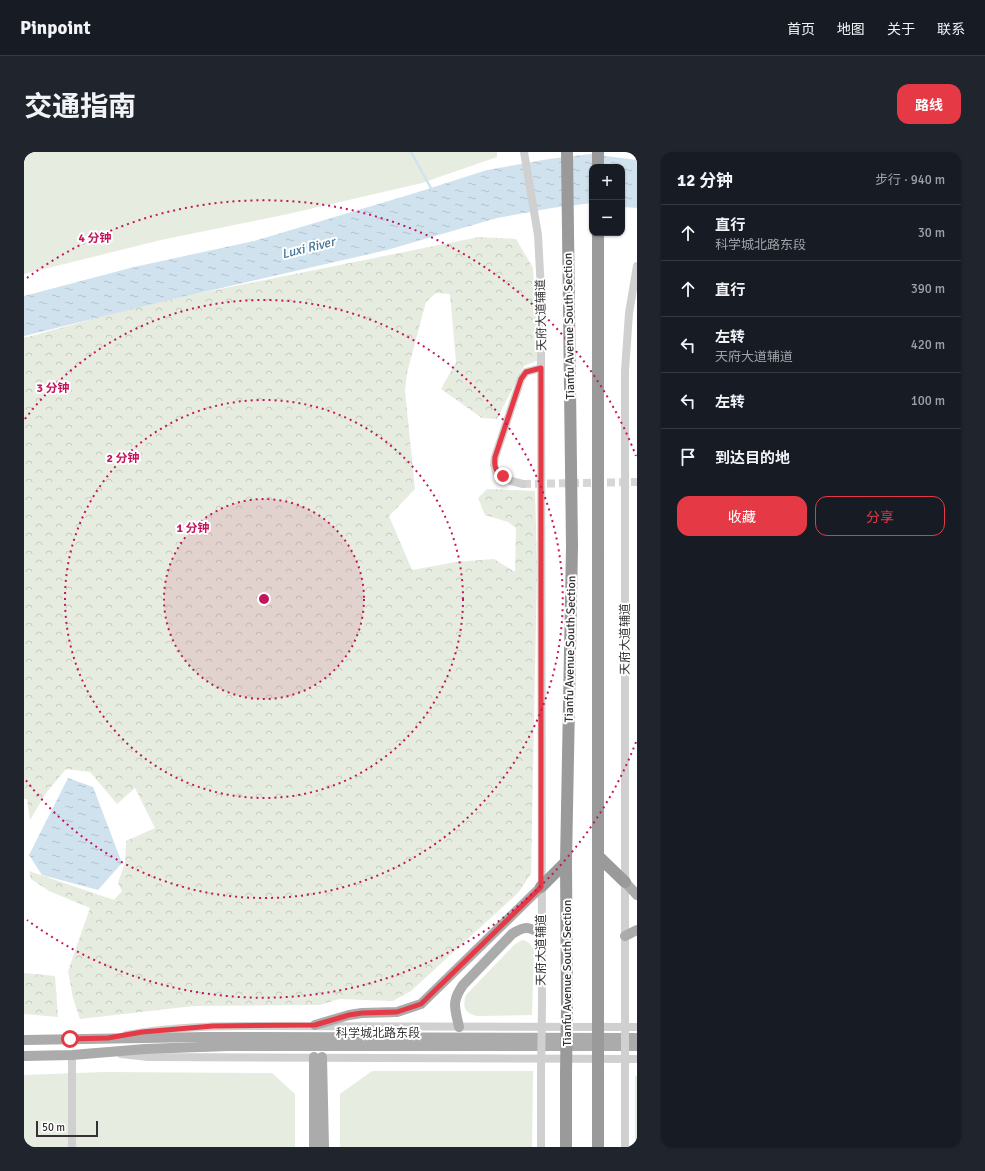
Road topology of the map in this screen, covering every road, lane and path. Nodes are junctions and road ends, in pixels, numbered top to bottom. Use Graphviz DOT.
graph roads {
  1 [pos="524,152"];
  2 [pos="567,152"];
  3 [pos="598,152"];
  4 [pos="598,164"];
  5 [pos="598,236"];
  6 [pos="637,266"];
  7 [pos="541,368"];
  8 [pos="523,484"];
  9 [pos="598,856"];
  10 [pos="566,862"];
  11 [pos="625,882"];
  12 [pos="541,887"];
  13 [pos="637,895"];
  14 [pos="637,930"];
  15 [pos="541,934"];
  16 [pos="625,936"];
  17 [pos="315,1025"];
  18 [pos="459,1027"];
  19 [pos="637,1027"];
  20 [pos="108,1038"];
  21 [pos="637,1038"];
  22 [pos="24,1040"];
  23 [pos="637,1046"];
  24 [pos="97,1052"];
  25 [pos="72,1055"];
  26 [pos="24,1056"];
  27 [pos="318,1057"];
  28 [pos="637,1059"];
  29 [pos="72,1147"];
  30 [pos="314,1147"];
  31 [pos="324,1147"];
  32 [pos="541,1147"];
  33 [pos="566,1147"];
  34 [pos="598,1147"];
  35 [pos="625,1147"];
  1 -- 7 [label="street, 天府大道辅道"];
  2 -- 10 [label="highway, Tianfu Avenue South Section, bridge"];
  3 -- 4 [label="highway"];
  5 -- 9 [label="highway, bridge"];
  6 -- 11 [label="street, 天府大道辅道"];
  7 -- 8 [label="street"];
  7 -- 12 [label="street, 天府大道辅道"];
  9 -- 11 [label="highway"];
  9 -- 34 [label="highway, bridge"];
  10 -- 12 [label="highway"];
  10 -- 33 [label="highway, Tianfu Avenue South Section, bridge"];
  11 -- 13 [label="main road"];
  11 -- 16 [label="street, 天府大道辅道"];
  12 -- 15 [label="street, 天府大道辅道"];
  12 -- 17 [label="main road"];
  14 -- 16 [label="main road"];
  15 -- 18 [label="main road"];
  15 -- 32 [label="street, 天府大道辅道, bridge"];
  16 -- 35 [label="street, 天府大道辅道, bridge"];
  17 -- 18 [label="street"];
  17 -- 20 [label="street"];
  18 -- 19 [label="street"];
  20 -- 21 [label="main road, 科学城北路东段"];
  20 -- 22 [label="main road, 科学城北路东段"];
  23 -- 24 [label="main road, 科学城北路东段"];
  24 -- 25 [label="main road, 科学城北路东段"];
  24 -- 27 [label="street"];
  25 -- 26 [label="main road, 科学城北路东段"];
  25 -- 29 [label="street"];
  27 -- 28 [label="street"];
  27 -- 30 [label="main road"];
  27 -- 31 [label="main road"];
}
